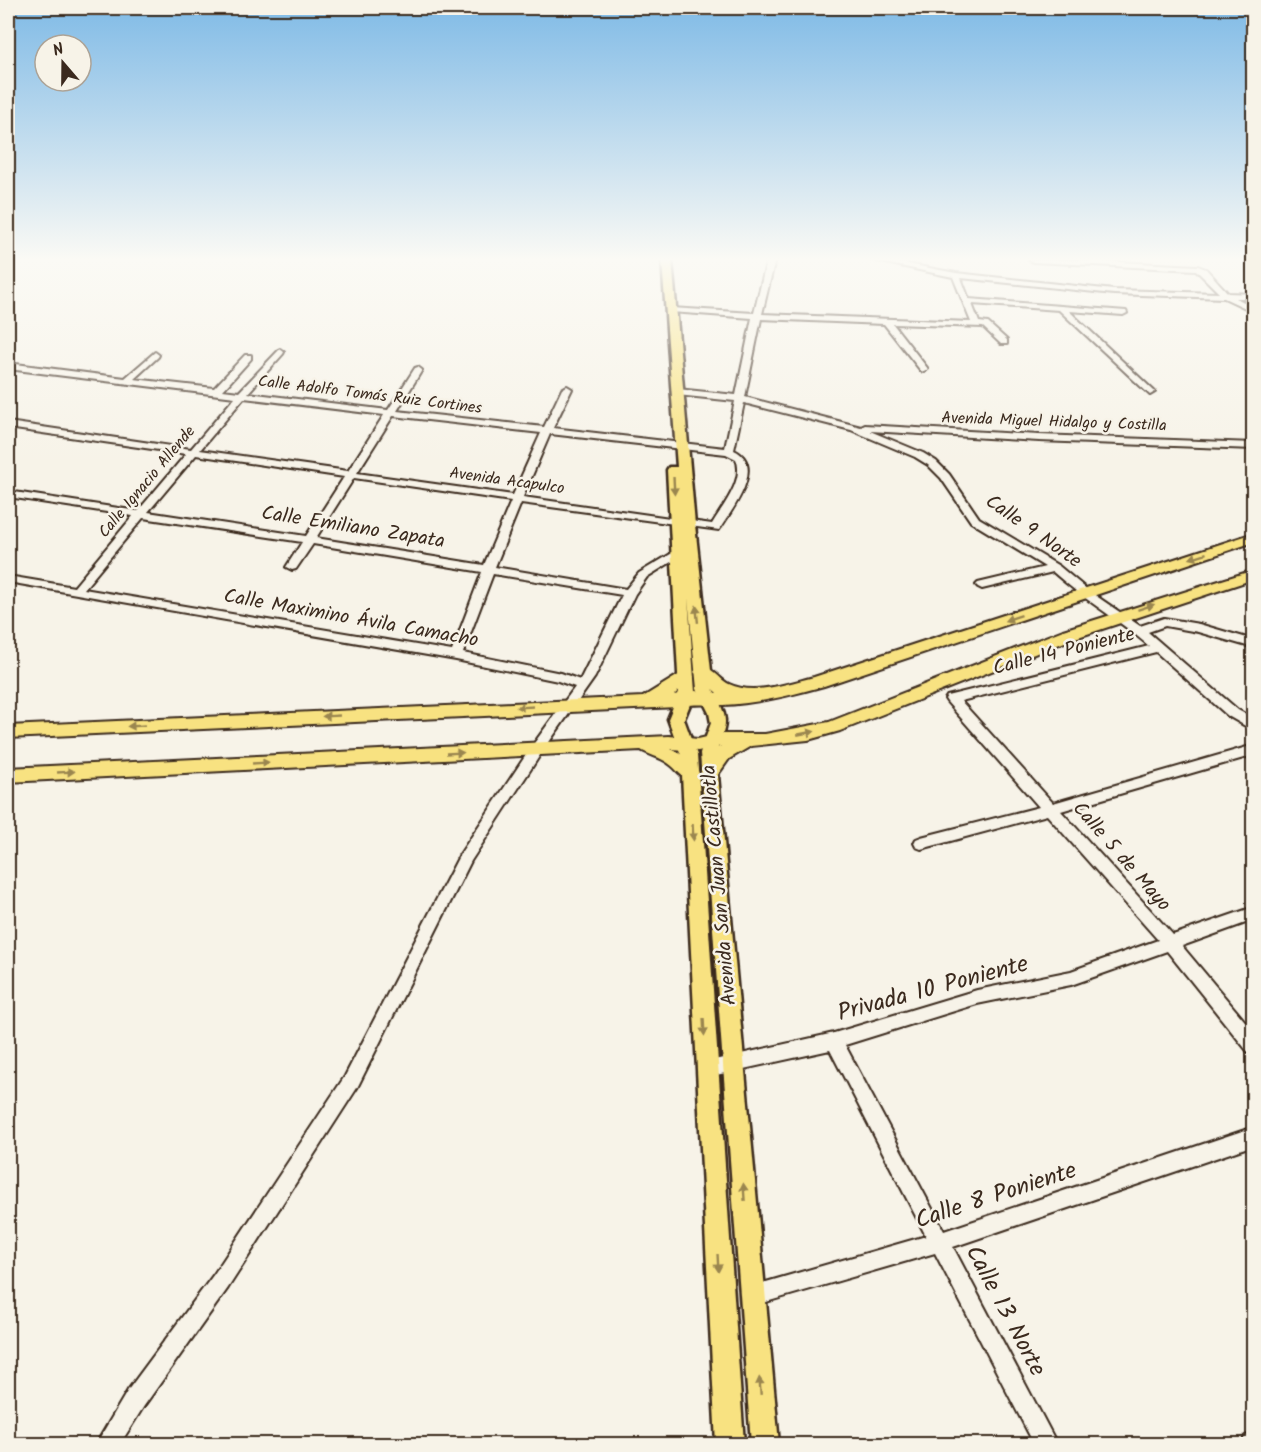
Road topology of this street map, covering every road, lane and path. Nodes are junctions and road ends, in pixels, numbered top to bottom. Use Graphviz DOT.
graph roads {
  1 [pos="665,328"];
  2 [pos="672,328"];
  3 [pos="755,328"];
  4 [pos="892,328"];
  5 [pos="989,328"];
  6 [pos="1082,328"];
  7 [pos="1004,342"];
  8 [pos="280,352"];
  9 [pos="155,355"];
  10 [pos="248,357"];
  11 [pos="8,366"];
  12 [pos="924,369"];
  13 [pos="418,370"];
  14 [pos="126,381"];
  15 [pos="567,389"];
  16 [pos="216,392"];
  17 [pos="678,392"];
  18 [pos="1150,392"];
  19 [pos="241,395"];
  20 [pos="741,399"];
  21 [pos="392,413"];
  22 [pos="8,425"];
  23 [pos="854,428"];
  24 [pos="546,431"];
  25 [pos="677,446"];
  26 [pos="1254,446"];
  27 [pos="195,451"];
  28 [pos="729,451"];
  29 [pos="351,475"];
  30 [pos="8,494"];
  31 [pos="518,499"];
  32 [pos="143,514"];
  33 [pos="682,524"];
  34 [pos="1254,537"];
  35 [pos="310,540"];
  36 [pos="678,554"];
  37 [pos="292,567"];
  38 [pos="1055,568"];
  39 [pos="488,570"];
  40 [pos="1254,574"];
  41 [pos="8,579"];
  42 [pos="982,585"];
  43 [pos="77,590"];
  44 [pos="629,593"];
  45 [pos="1085,594"];
  46 [pos="1116,617"];
  47 [pos="1139,632"];
  48 [pos="1254,644"];
  49 [pos="1157,648"];
  50 [pos="456,656"];
  51 [pos="703,672"];
  52 [pos="685,677"];
  53 [pos="583,686"];
  54 [pos="748,696"];
  55 [pos="685,699"];
  56 [pos="708,699"];
  57 [pos="952,699"];
  58 [pos="626,702"];
  59 [pos="570,705"];
  60 [pos="1254,726"];
  61 [pos="8,732"];
  62 [pos="748,741"];
  63 [pos="711,742"];
  64 [pos="686,743"];
  65 [pos="637,744"];
  66 [pos="537,749"];
  67 [pos="1254,750"];
  68 [pos="700,772"];
  69 [pos="8,775"];
  70 [pos="1051,808"];
  71 [pos="921,843"];
  72 [pos="1254,913"];
  73 [pos="1168,942"];
  74 [pos="834,1041"];
  75 [pos="1254,1046"];
  76 [pos="734,1061"];
  77 [pos="707,1069"];
  78 [pos="1254,1136"];
  79 [pos="940,1242"];
  80 [pos="752,1296"];
  81 [pos="107,1444"];
  82 [pos="730,1444"];
  83 [pos="765,1444"];
  84 [pos="1046,1444"];
  1 -- 25 [label="main road, Avenida San Juan Castillotla"];
  2 -- 17 [label="main road, Avenida San Juan Castillotla"];
  3 -- 20 [label="street"];
  4 -- 12 [label="street"];
  5 -- 7 [label="street"];
  6 -- 18 [label="street"];
  8 -- 19 [label="street, Calle Ignacio Allende"];
  9 -- 14 [label="street"];
  10 -- 16 [label="street"];
  11 -- 14 [label="street, Calle Adolfo Tomás Ruiz Cortines"];
  13 -- 21 [label="street"];
  14 -- 16 [label="street, Calle Adolfo Tomás Ruiz Cortines"];
  15 -- 24 [label="street"];
  16 -- 19 [label="street, Calle Adolfo Tomás Ruiz Cortines"];
  17 -- 20 [label="street, Calle 9 Norte"];
  17 -- 25 [label="main road, Avenida San Juan Castillotla"];
  19 -- 21 [label="street, Calle Adolfo Tomás Ruiz Cortines"];
  19 -- 27 [label="street, Calle Ignacio Allende"];
  20 -- 23 [label="street, Calle 9 Norte"];
  20 -- 28 [label="street"];
  21 -- 24 [label="street, Calle Adolfo Tomás Ruiz Cortines"];
  21 -- 29 [label="street"];
  22 -- 27 [label="street, Avenida Acapulco"];
  23 -- 26 [label="street, Avenida Miguel Hidalgo y Costilla"];
  23 -- 38 [label="street, Calle 9 Norte"];
  24 -- 25 [label="street, Calle Adolfo Tomás Ruiz Cortines"];
  24 -- 31 [label="street"];
  25 -- 28 [label="street, Calle Adolfo Tomás Ruiz Cortines"];
  25 -- 33 [label="main road, Avenida San Juan Castillotla"];
  27 -- 29 [label="street, Avenida Acapulco"];
  27 -- 32 [label="street, Calle Ignacio Allende"];
  28 -- 33 [label="street, Avenida Acapulco"];
  29 -- 31 [label="street, Avenida Acapulco"];
  29 -- 35 [label="street"];
  30 -- 32 [label="street, Calle Emiliano Zapata"];
  31 -- 33 [label="street, Avenida Acapulco"];
  31 -- 39 [label="street"];
  32 -- 35 [label="street, Calle Emiliano Zapata"];
  32 -- 43 [label="street, Calle Ignacio Allende"];
  33 -- 36 [label="main road, Avenida San Juan Castillotla"];
  51 -- 33 [label="main road, Avenida San Juan Castillotla, one-way"];
  34 -- 45 [label="highway, one-way"];
  35 -- 37 [label="street"];
  35 -- 39 [label="street, Calle Emiliano Zapata"];
  36 -- 44 [label="street"];
  36 -- 52 [label="main road, Avenida San Juan Castillotla"];
  38 -- 42 [label="street"];
  38 -- 45 [label="street, Calle 9 Norte"];
  39 -- 44 [label="street, Calle Emiliano Zapata"];
  39 -- 50 [label="street"];
  46 -- 40 [label="highway, one-way"];
  41 -- 43 [label="street, Calle Maximino Ávila Camacho"];
  43 -- 50 [label="street, Calle Maximino Ávila Camacho"];
  44 -- 53 [label="street"];
  45 -- 46 [label="street, Calle 9 Norte"];
  45 -- 54 [label="highway, one-way"];
  46 -- 47 [label="street, Calle 9 Norte"];
  62 -- 46 [label="highway, one-way"];
  47 -- 48 [label="street"];
  47 -- 49 [label="street, Calle 9 Norte"];
  49 -- 57 [label="street, Calle 14 Poniente"];
  49 -- 60 [label="street, Calle 9 Norte"];
  50 -- 53 [label="street, Calle Maximino Ávila Camacho"];
  51 -- 54 [label="highway"];
  51 -- 56 [label="main road, Avenida San Juan Castillotla"];
  52 -- 55 [label="main road, Avenida San Juan Castillotla"];
  52 -- 58 [label="highway"];
  53 -- 59 [label="street"];
  54 -- 56 [label="highway"];
  55 -- 56 [label="highway"];
  55 -- 58 [label="highway"];
  55 -- 64 [label="main road, Avenida San Juan Castillotla"];
  56 -- 63 [label="main road, Avenida San Juan Castillotla"];
  57 -- 70 [label="street, Calle 5 de Mayo"];
  58 -- 59 [label="highway"];
  59 -- 61 [label="highway, one-way"];
  59 -- 66 [label="street"];
  62 -- 63 [label="highway"];
  62 -- 68 [label="highway"];
  63 -- 64 [label="highway"];
  63 -- 68 [label="main road, Avenida San Juan Castillotla"];
  64 -- 65 [label="highway"];
  64 -- 68 [label="main road, Avenida San Juan Castillotla"];
  65 -- 66 [label="highway"];
  65 -- 68 [label="highway"];
  69 -- 66 [label="highway, one-way"];
  66 -- 81 [label="street"];
  67 -- 70 [label="street"];
  68 -- 76 [label="main road, Avenida San Juan Castillotla"];
  68 -- 77 [label="main road, Avenida San Juan Castillotla, one-way"];
  70 -- 71 [label="street"];
  70 -- 73 [label="street, Calle 5 de Mayo"];
  72 -- 73 [label="street, Privada 10 Poniente"];
  73 -- 74 [label="street, Privada 10 Poniente"];
  73 -- 75 [label="street, Calle 5 de Mayo"];
  74 -- 76 [label="street, Privada 10 Poniente"];
  74 -- 79 [label="street, Calle 13 Norte"];
  76 -- 77 [label="street, Privada 10 Poniente"];
  80 -- 76 [label="main road, Avenida San Juan Castillotla, one-way"];
  77 -- 82 [label="main road, Avenida San Juan Castillotla, one-way"];
  78 -- 79 [label="street, Calle 8 Poniente"];
  79 -- 80 [label="street, Calle 8 Poniente"];
  79 -- 84 [label="street, Calle 13 Norte"];
  83 -- 80 [label="main road, Avenida San Juan Castillotla, one-way"];
}
